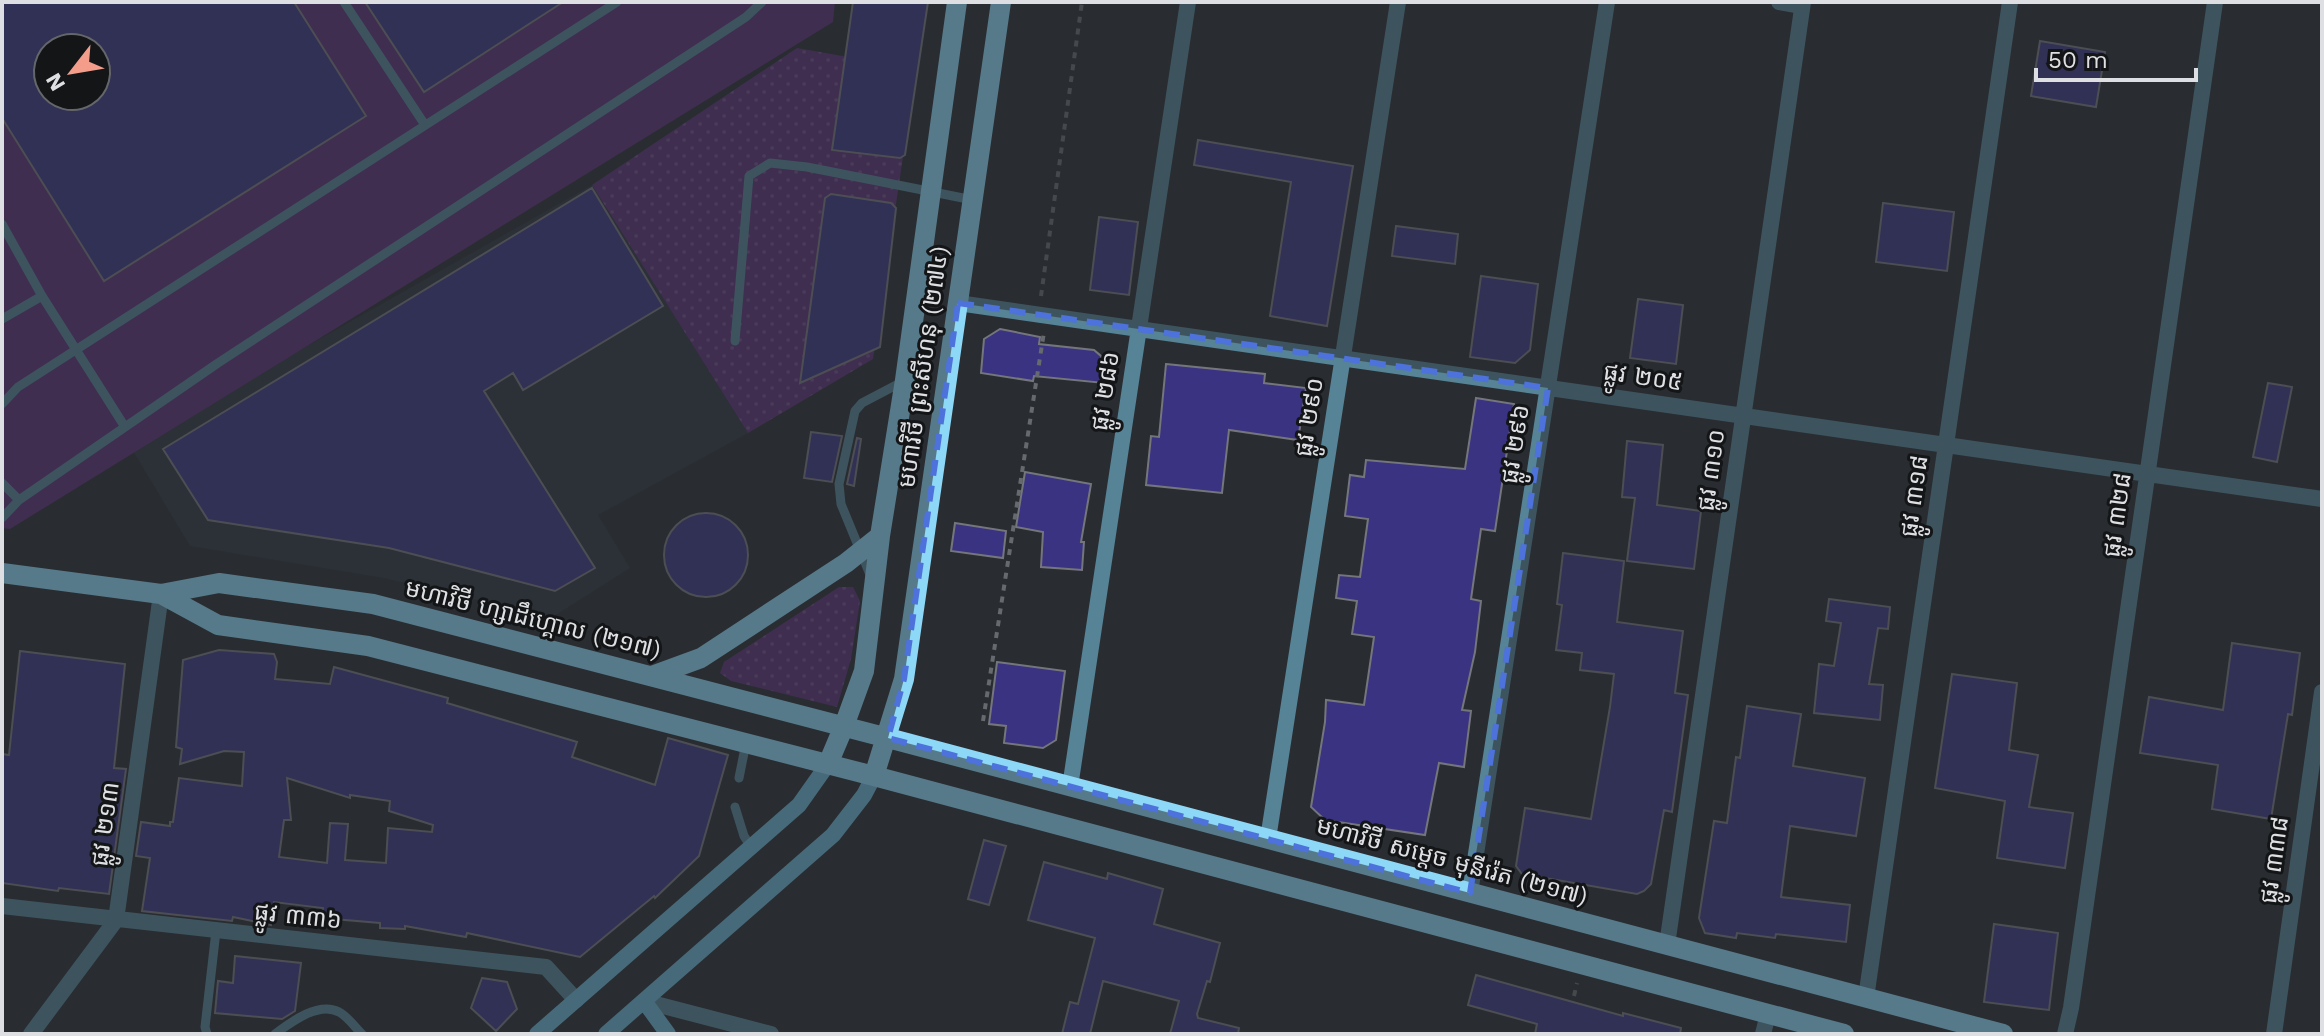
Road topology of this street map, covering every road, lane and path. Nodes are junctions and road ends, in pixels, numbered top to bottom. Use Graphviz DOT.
graph roads {
  1 [pos="344,2"];
  2 [pos="617,2"];
  3 [pos="762,2"];
  4 [pos="957,2"];
  5 [pos="1001,2"];
  6 [pos="1082,2"];
  7 [pos="1188,2"];
  8 [pos="1398,2"];
  9 [pos="1607,2"];
  10 [pos="1779,2"];
  11 [pos="2010,2"];
  12 [pos="2215,2"];
  13 [pos="1802,4"];
  14 [pos="425,125"];
  15 [pos="931,193"];
  16 [pos="973,200"];
  17 [pos="2,224"];
  18 [pos="13,244"];
  19 [pos="2,251"];
  20 [pos="42,296"];
  21 [pos="958,303"];
  22 [pos="1042,315"];
  23 [pos="2,319"];
  24 [pos="1139,329"];
  25 [pos="735,341"];
  26 [pos="76,351"];
  27 [pos="1342,358"];
  28 [pos="905,380"];
  29 [pos="1548,388"];
  30 [pos="2,404"];
  31 [pos="1743,416"];
  32 [pos="125,427"];
  33 [pos="1946,445"];
  34 [pos="2148,474"];
  35 [pos="2,483"];
  36 [pos="2322,499"];
  37 [pos="19,500"];
  38 [pos="2,518"];
  39 [pos="880,536"];
  40 [pos="861,552"];
  41 [pos="2,573"];
  42 [pos="874,583"];
  43 [pos="161,594"];
  44 [pos="652,676"];
  45 [pos="2322,692"];
  46 [pos="983,721"];
  47 [pos="844,726"];
  48 [pos="888,738"];
  49 [pos="746,743"];
  50 [pos="828,764"];
  51 [pos="874,776"];
  52 [pos="739,778"];
  53 [pos="1070,787"];
  54 [pos="735,807"];
  55 [pos="1268,839"];
  56 [pos="751,847"];
  57 [pos="1470,893"];
  58 [pos="2,906"];
  59 [pos="116,920"];
  60 [pos="216,931"];
  61 [pos="1667,945"];
  62 [pos="1866,998"];
  63 [pos="576,1000"];
  64 [pos="644,1001"];
  65 [pos="1766,1024"];
  66 [pos="31,1034"];
  67 [pos="207,1034"];
  68 [pos="275,1034"];
  69 [pos="362,1034"];
  70 [pos="537,1034"];
  71 [pos="606,1034"];
  72 [pos="668,1034"];
  73 [pos="771,1034"];
  74 [pos="1844,1034"];
  75 [pos="2003,1034"];
  76 [pos="2065,1034"];
  77 [pos="2274,1034"];
  1 -- 14 [label="lane"];
  2 -- 14 [label="lane"];
  3 -- 32 [label="lane"];
  4 -- 15 [label="main road, មហាវិថី ព្រះសីហនុ (២៧៤)"];
  5 -- 16 [label="main road, មហាវិថី ព្រះសីហនុ (២៧៤)"];
  6 -- 22 [label="path"];
  7 -- 24 [label="street, ផ្លូវ ២៨៦"];
  8 -- 27 [label="street, ផ្លូវ ២៩០"];
  9 -- 29 [label="street, ផ្លូវ ២៩៦"];
  10 -- 13 [label="street"];
  11 -- 33 [label="street, ផ្លូវ ៣១៨"];
  12 -- 34 [label="street, ផ្លូវ ៣២៨"];
  13 -- 31 [label="street, ផ្លូវ ៣១០"];
  14 -- 26 [label="lane"];
  15 -- 16 [label="lane"];
  15 -- 25 [label="lane"];
  15 -- 28 [label="main road, មហាវិថី ព្រះសីហនុ (២៧៤)"];
  16 -- 21 [label="main road, មហាវិថី ព្រះសីហនុ (២៧៤)"];
  17 -- 18 [label="lane"];
  18 -- 19 [label="lane"];
  18 -- 20 [label="lane"];
  20 -- 23 [label="lane"];
  20 -- 26 [label="lane"];
  21 -- 22 [label="street, ផ្លូវ ២០៥"];
  21 -- 48 [label="main road, មហាវិថី ព្រះសីហនុ (២៧៤)"];
  22 -- 24 [label="street, ផ្លូវ ២០៥"];
  22 -- 46 [label="path"];
  24 -- 27 [label="street, ផ្លូវ ២០៥"];
  24 -- 53 [label="street, ផ្លូវ ២៨៦"];
  26 -- 30 [label="lane"];
  26 -- 32 [label="lane"];
  27 -- 29 [label="street, ផ្លូវ ២០៥"];
  27 -- 55 [label="street, ផ្លូវ ២៩០"];
  28 -- 39 [label="main road, មហាវិថី ព្រះសីហនុ (២៧៤)"];
  28 -- 40 [label="lane"];
  29 -- 31 [label="street, ផ្លូវ ២០៥"];
  29 -- 57 [label="street, ផ្លូវ ២៩៦"];
  31 -- 33 [label="street, ផ្លូវ ២០៥"];
  31 -- 61 [label="street, ផ្លូវ ៣១០"];
  32 -- 37 [label="lane"];
  33 -- 34 [label="street, ផ្លូវ ២០៥"];
  33 -- 62 [label="street, ផ្លូវ ៣១៨"];
  34 -- 36 [label="street, ផ្លូវ ២០៥"];
  34 -- 76 [label="street, ផ្លូវ ៣២៨"];
  35 -- 37 [label="lane"];
  37 -- 38 [label="lane"];
  39 -- 40 [label="main road"];
  39 -- 42 [label="main road, មហាវិថី ព្រះសីហនុ (២៧៤)"];
  40 -- 42 [label="lane"];
  40 -- 44 [label="main road"];
  41 -- 43 [label="main road, មហាវិថី ហ្សាដឹហ្គោល (២១៧)"];
  42 -- 47 [label="main road, មហាវិថី ព្រះសីហនុ (២៧៤)"];
  43 -- 44 [label="main road, មហាវិថី ហ្សាដឹហ្គោល (២១៧)"];
  43 -- 49 [label="main road, មហាវិថី ហ្សាដឹហ្គោល (២១៧)"];
  43 -- 59 [label="street, ផ្លូវ ២១៣"];
  44 -- 47 [label="main road, មហាវិថី ហ្សាដឹហ្គោល (២១៧)"];
  45 -- 77 [label="street, ផ្លូវ ៣៣៨"];
  47 -- 48 [label="main road, មហាវិថី ហ្សាដឹហ្គោល (២១៧)"];
  47 -- 50 [label="main road, មហាវិថី ព្រះសីហនុ (២៧៤)"];
  48 -- 51 [label="main road, មហាវិថី ព្រះសីហនុ (២៧៤)"];
  48 -- 53 [label="main road, មហាវិថី សម្តេច មុនីរ៉េត (២១៧)"];
  49 -- 50 [label="main road, មហាវិថី ហ្សាដឹហ្គោល (២១៧)"];
  49 -- 52 [label="lane"];
  50 -- 51 [label="main road, មហាវិថី ហ្សាដឹហ្គោល (២១៧)"];
  50 -- 56 [label="main road"];
  51 -- 64 [label="main road"];
  51 -- 65 [label="main road"];
  53 -- 55 [label="main road, មហាវិថី សម្តេច មុនីរ៉េត (២១៧)"];
  54 -- 56 [label="lane"];
  55 -- 57 [label="main road, មហាវិថី សម្តេច មុនីរ៉េត (២១៧)"];
  56 -- 63 [label="main road"];
  57 -- 61 [label="main road, មហាវិថី សម្តេច មុនីរ៉េត (២១៧)"];
  58 -- 59 [label="street, ផ្លូវ ៣៣៦"];
  59 -- 60 [label="street, ផ្លូវ ៣៣៦"];
  59 -- 66 [label="street, ផ្លូវ ២១៣"];
  60 -- 63 [label="street, ផ្លូវ ៣៣៦"];
  60 -- 67 [label="lane"];
  61 -- 62 [label="main road, មហាវិថី សម្តេច មុនីរ៉េត (២១៧)"];
  62 -- 75 [label="main road, មហាវិថី សម្តេច មុនីរ៉េត (២១៧)"];
  63 -- 70 [label="main road"];
  64 -- 71 [label="main road"];
  64 -- 72 [label="main road"];
  64 -- 73 [label="street"];
  65 -- 74 [label="main road"];
  68 -- 69 [label="lane"];
}
